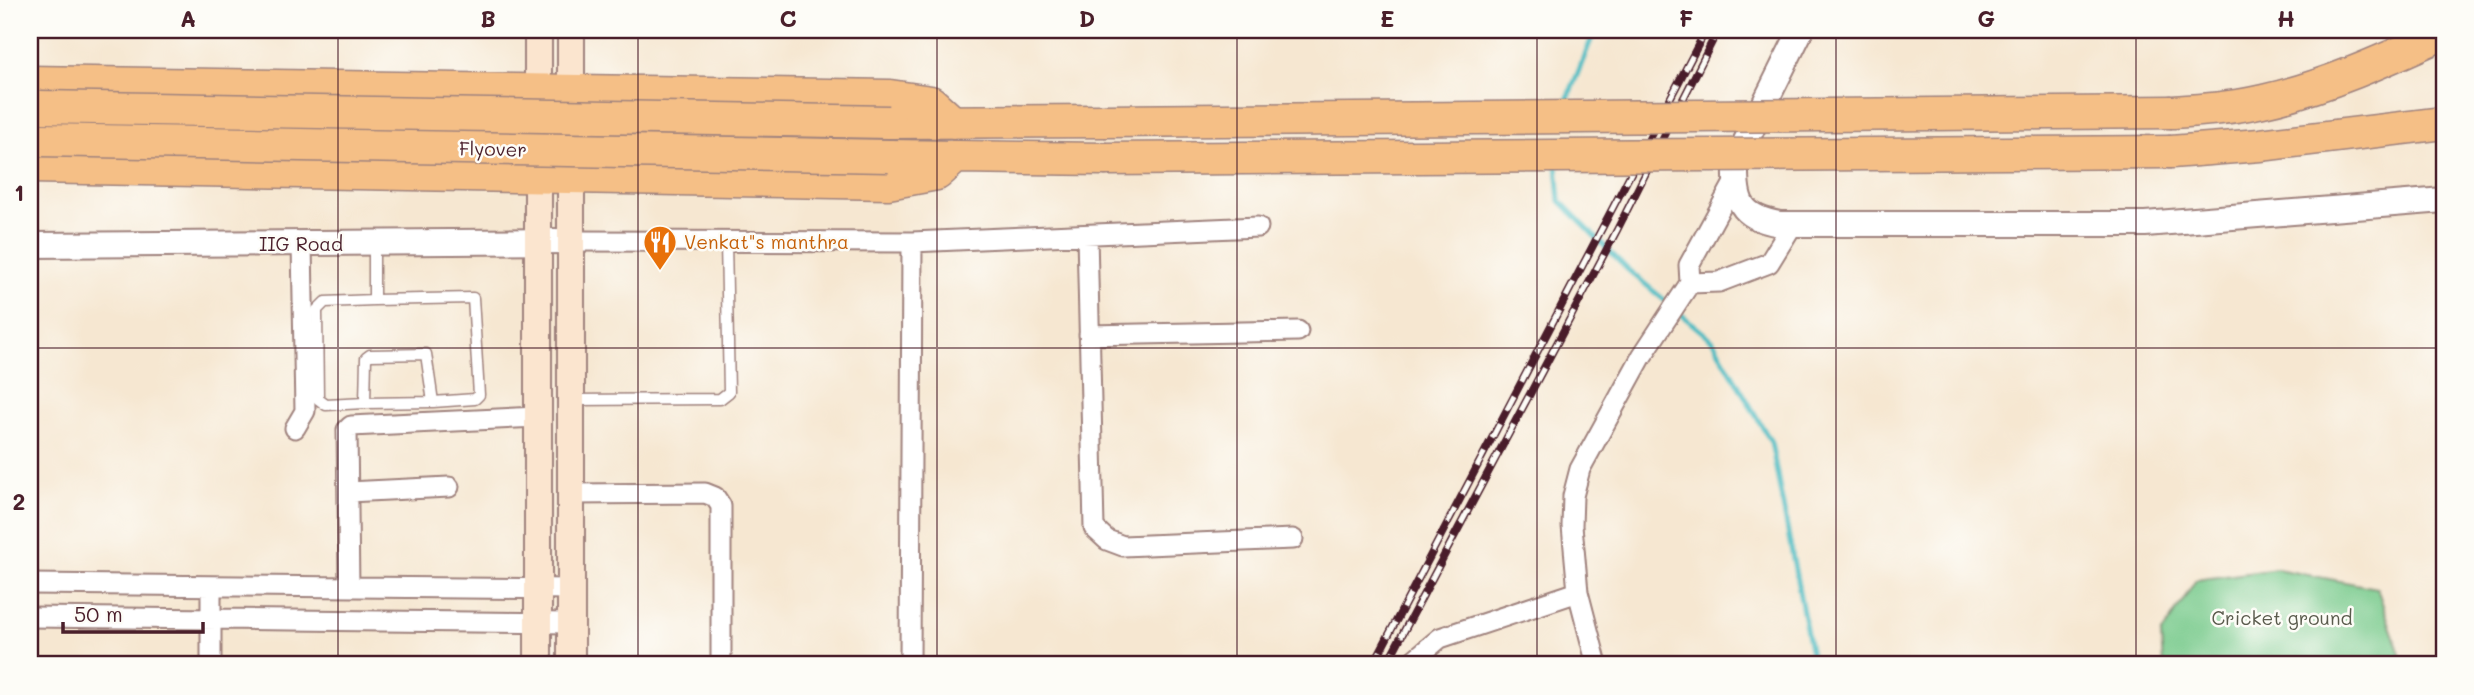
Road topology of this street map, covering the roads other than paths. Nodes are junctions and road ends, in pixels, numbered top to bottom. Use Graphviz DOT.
graph roads {
  1 [pos="538,30"];
  2 [pos="571,30"];
  3 [pos="1801,30"];
  4 [pos="2444,33"];
  5 [pos="538,89"];
  6 [pos="571,90"];
  7 [pos="33,99"];
  8 [pos="953,122"];
  9 [pos="2444,123"];
  10 [pos="33,149"];
  11 [pos="956,157"];
  12 [pos="538,177"];
  13 [pos="571,177"];
  14 [pos="1735,181"];
  15 [pos="2444,200"];
  16 [pos="1793,224"];
  17 [pos="1258,227"];
  18 [pos="1087,234"];
  19 [pos="571,241"];
  20 [pos="538,242"];
  21 [pos="726,242"];
  22 [pos="912,242"];
  23 [pos="302,243"];
  24 [pos="374,244"];
  25 [pos="30,245"];
  26 [pos="1687,286"];
  27 [pos="374,300"];
  28 [pos="1298,331"];
  29 [pos="1089,335"];
  30 [pos="571,400"];
  31 [pos="433,401"];
  32 [pos="365,403"];
  33 [pos="538,417"];
  34 [pos="295,429"];
  35 [pos="449,487"];
  36 [pos="348,492"];
  37 [pos="572,494"];
  38 [pos="1293,539"];
  39 [pos="30,584"];
  40 [pos="211,586"];
  41 [pos="349,587"];
  42 [pos="539,589"];
  43 [pos="572,589"];
  44 [pos="1578,592"];
  45 [pos="30,617"];
  46 [pos="211,619"];
  47 [pos="538,623"];
  48 [pos="571,623"];
  49 [pos="211,665"];
  50 [pos="538,665"];
  51 [pos="572,665"];
  52 [pos="721,665"];
  53 [pos="911,665"];
  54 [pos="1408,665"];
  55 [pos="1597,665"];
  1 -- 5 [label="main road"];
  2 -- 6 [label="main road"];
  3 -- 14 [label="street"];
  4 -- 8 [label="highway, Flyover, bridge"];
  5 -- 6 [label="highway"];
  5 -- 7 [label="highway"];
  5 -- 12 [label="main road"];
  6 -- 8 [label="highway"];
  6 -- 13 [label="main road"];
  7 -- 8 [label="highway, Flyover, bridge"];
  9 -- 11 [label="highway, Flyover, bridge"];
  10 -- 11 [label="highway, Flyover, bridge"];
  10 -- 12 [label="highway"];
  11 -- 13 [label="highway"];
  12 -- 13 [label="highway"];
  12 -- 20 [label="main road"];
  13 -- 19 [label="main road"];
  14 -- 16 [label="street"];
  14 -- 26 [label="street"];
  15 -- 16 [label="street"];
  16 -- 26 [label="street"];
  17 -- 18 [label="street"];
  18 -- 22 [label="street"];
  18 -- 29 [label="street"];
  19 -- 20 [label="street, IIG Road"];
  19 -- 21 [label="street"];
  19 -- 30 [label="main road"];
  20 -- 24 [label="street, IIG Road"];
  20 -- 33 [label="main road"];
  21 -- 22 [label="street"];
  21 -- 30 [label="lane"];
  22 -- 53 [label="street"];
  23 -- 24 [label="street, IIG Road"];
  23 -- 25 [label="street, IIG Road"];
  23 -- 34 [label="street"];
  24 -- 27 [label="lane"];
  26 -- 44 [label="street"];
  27 -- 31 [label="lane"];
  27 -- 32 [label="lane"];
  28 -- 29 [label="street"];
  29 -- 38 [label="street"];
  30 -- 37 [label="main road"];
  31 -- 32 [label="lane"];
  31 -- 32 [label="lane"];
  33 -- 36 [label="street"];
  33 -- 42 [label="main road"];
  35 -- 36 [label="street"];
  36 -- 41 [label="street"];
  37 -- 43 [label="main road"];
  37 -- 52 [label="street"];
  39 -- 40 [label="street"];
  40 -- 41 [label="street"];
  40 -- 46 [label="street"];
  41 -- 42 [label="street"];
  42 -- 43 [label="street"];
  42 -- 47 [label="main road"];
  43 -- 48 [label="main road"];
  44 -- 54 [label="street"];
  44 -- 55 [label="street"];
  45 -- 46 [label="street"];
  46 -- 47 [label="street"];
  46 -- 49 [label="street"];
  47 -- 48 [label="street"];
  47 -- 50 [label="main road"];
  48 -- 51 [label="main road"];
}
